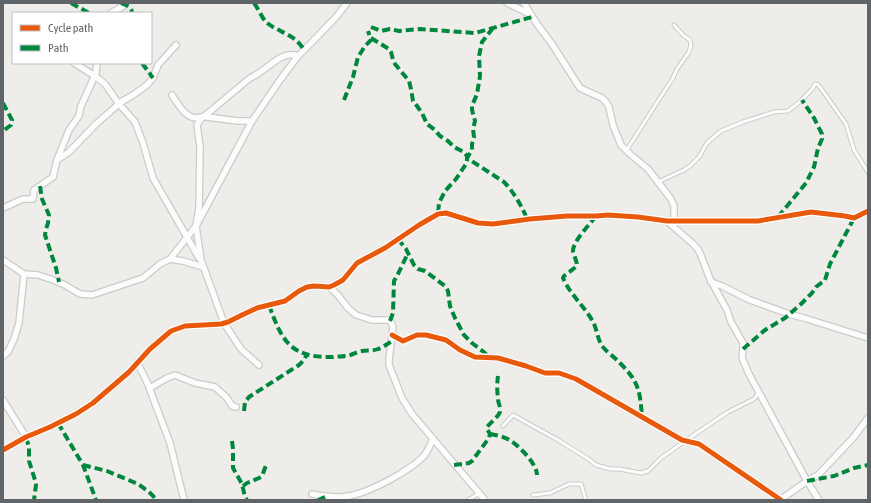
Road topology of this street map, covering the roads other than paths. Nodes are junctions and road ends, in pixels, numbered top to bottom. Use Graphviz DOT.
graph roads {
  1 [pos="124,3"];
  2 [pos="341,3"];
  3 [pos="347,3"];
  4 [pos="507,3"];
  5 [pos="524,3"];
  6 [pos="113,12"];
  7 [pos="340,12"];
  8 [pos="530,14"];
  9 [pos="674,25"];
  10 [pos="176,45"];
  11 [pos="298,56"];
  12 [pos="76,64"];
  13 [pos="97,64"];
  14 [pos="94,76"];
  15 [pos="172,94"];
  16 [pos="119,104"];
  17 [pos="202,117"];
  18 [pos="252,121"];
  19 [pos="626,151"];
  20 [pos="57,160"];
  21 [pos="868,172"];
  22 [pos="658,182"];
  23 [pos="3,208"];
  24 [pos="868,211"];
  25 [pos="667,221"];
  26 [pos="674,221"];
  27 [pos="196,226"];
  28 [pos="187,238"];
  29 [pos="170,259"];
  30 [pos="3,260"];
  31 [pos="201,260"];
  32 [pos="203,267"];
  33 [pos="24,274"];
  34 [pos="711,282"];
  35 [pos="329,287"];
  36 [pos="224,323"];
  37 [pos="392,334"];
  38 [pos="868,338"];
  39 [pos="3,356"];
  40 [pos="137,362"];
  41 [pos="259,365"];
  42 [pos="150,388"];
  43 [pos="759,392"];
  44 [pos="3,400"];
  45 [pos="236,407"];
  46 [pos="868,418"];
  47 [pos="503,426"];
  48 [pos="26,437"];
  49 [pos="433,439"];
  50 [pos="684,441"];
  51 [pos="3,450"];
  52 [pos="808,481"];
  53 [pos="480,493"];
  54 [pos="312,494"];
  55 [pos="533,496"];
  56 [pos="184,500"];
  57 [pos="468,500"];
  58 [pos="485,500"];
  59 [pos="586,500"];
  60 [pos="780,500"];
  61 [pos="819,500"];
  1 -- 6 [label="street"];
  2 -- 7 [label="street"];
  3 -- 7 [label="street"];
  4 -- 8 [label="street"];
  5 -- 8 [label="street"];
  7 -- 11 [label="street"];
  8 -- 19 [label="street"];
  9 -- 19 [label="lane"];
  10 -- 16 [label="street"];
  11 -- 17 [label="street"];
  11 -- 18 [label="street"];
  12 -- 14 [label="street"];
  13 -- 14 [label="street"];
  14 -- 16 [label="street"];
  14 -- 20 [label="street"];
  15 -- 17 [label="street"];
  16 -- 20 [label="street"];
  16 -- 28 [label="street"];
  17 -- 18 [label="street"];
  17 -- 27 [label="street"];
  18 -- 27 [label="street"];
  19 -- 22 [label="street"];
  20 -- 23 [label="street"];
  21 -- 22 [label="lane"];
  22 -- 26 [label="street"];
  24 -- 26 [label="street"];
  25 -- 26 [label="street"];
  25 -- 34 [label="street"];
  25 -- 35 [label="street"];
  27 -- 28 [label="street"];
  27 -- 31 [label="street"];
  28 -- 29 [label="street"];
  28 -- 31 [label="street"];
  29 -- 32 [label="street"];
  29 -- 33 [label="street"];
  30 -- 33 [label="street"];
  31 -- 32 [label="street"];
  32 -- 36 [label="street"];
  33 -- 39 [label="street"];
  34 -- 38 [label="street"];
  34 -- 43 [label="street"];
  35 -- 36 [label="street"];
  35 -- 37 [label="street"];
  36 -- 40 [label="street"];
  36 -- 41 [label="street"];
  37 -- 49 [label="street"];
  37 -- 50 [label="street"];
  40 -- 42 [label="street"];
  40 -- 48 [label="street"];
  42 -- 45 [label="street"];
  42 -- 56 [label="street"];
  43 -- 50 [label="lane"];
  43 -- 52 [label="street"];
  44 -- 48 [label="street"];
  46 -- 52 [label="street"];
  47 -- 50 [label="lane"];
  48 -- 51 [label="street"];
  49 -- 53 [label="street"];
  49 -- 54 [label="street"];
  50 -- 60 [label="street"];
  52 -- 60 [label="street"];
  52 -- 61 [label="street"];
  53 -- 57 [label="lane"];
  53 -- 58 [label="street"];
  55 -- 59 [label="lane"];
}
